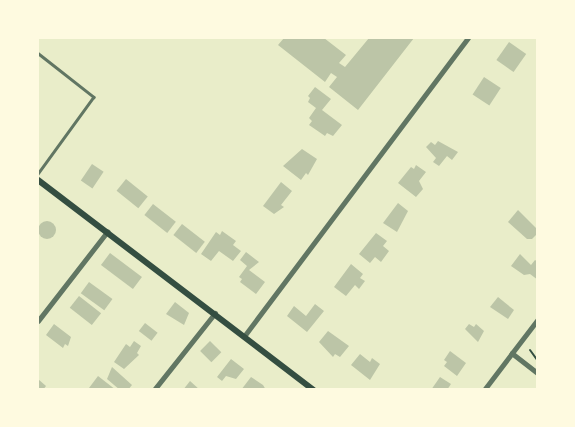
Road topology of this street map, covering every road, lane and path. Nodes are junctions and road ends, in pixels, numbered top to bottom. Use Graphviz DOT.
graph roads {
  1 [pos="468,38"];
  2 [pos="38,53"];
  3 [pos="38,174"];
  4 [pos="38,180"];
  5 [pos="107,232"];
  6 [pos="214,313"];
  7 [pos="538,319"];
  8 [pos="38,320"];
  9 [pos="245,336"];
  10 [pos="530,350"];
  11 [pos="512,353"];
  12 [pos="538,361"];
  13 [pos="538,373"];
  14 [pos="154,390"];
  15 [pos="314,390"];
  16 [pos="484,390"];
  1 -- 9 [label="street"];
  2 -- 3 [label="lane"];
  4 -- 5 [label="main road"];
  5 -- 6 [label="main road"];
  5 -- 8 [label="street"];
  6 -- 9 [label="main road"];
  6 -- 14 [label="street"];
  7 -- 11 [label="street"];
  9 -- 15 [label="main road"];
  10 -- 12 [label="path"];
  11 -- 13 [label="street"];
  11 -- 16 [label="street"];
}
